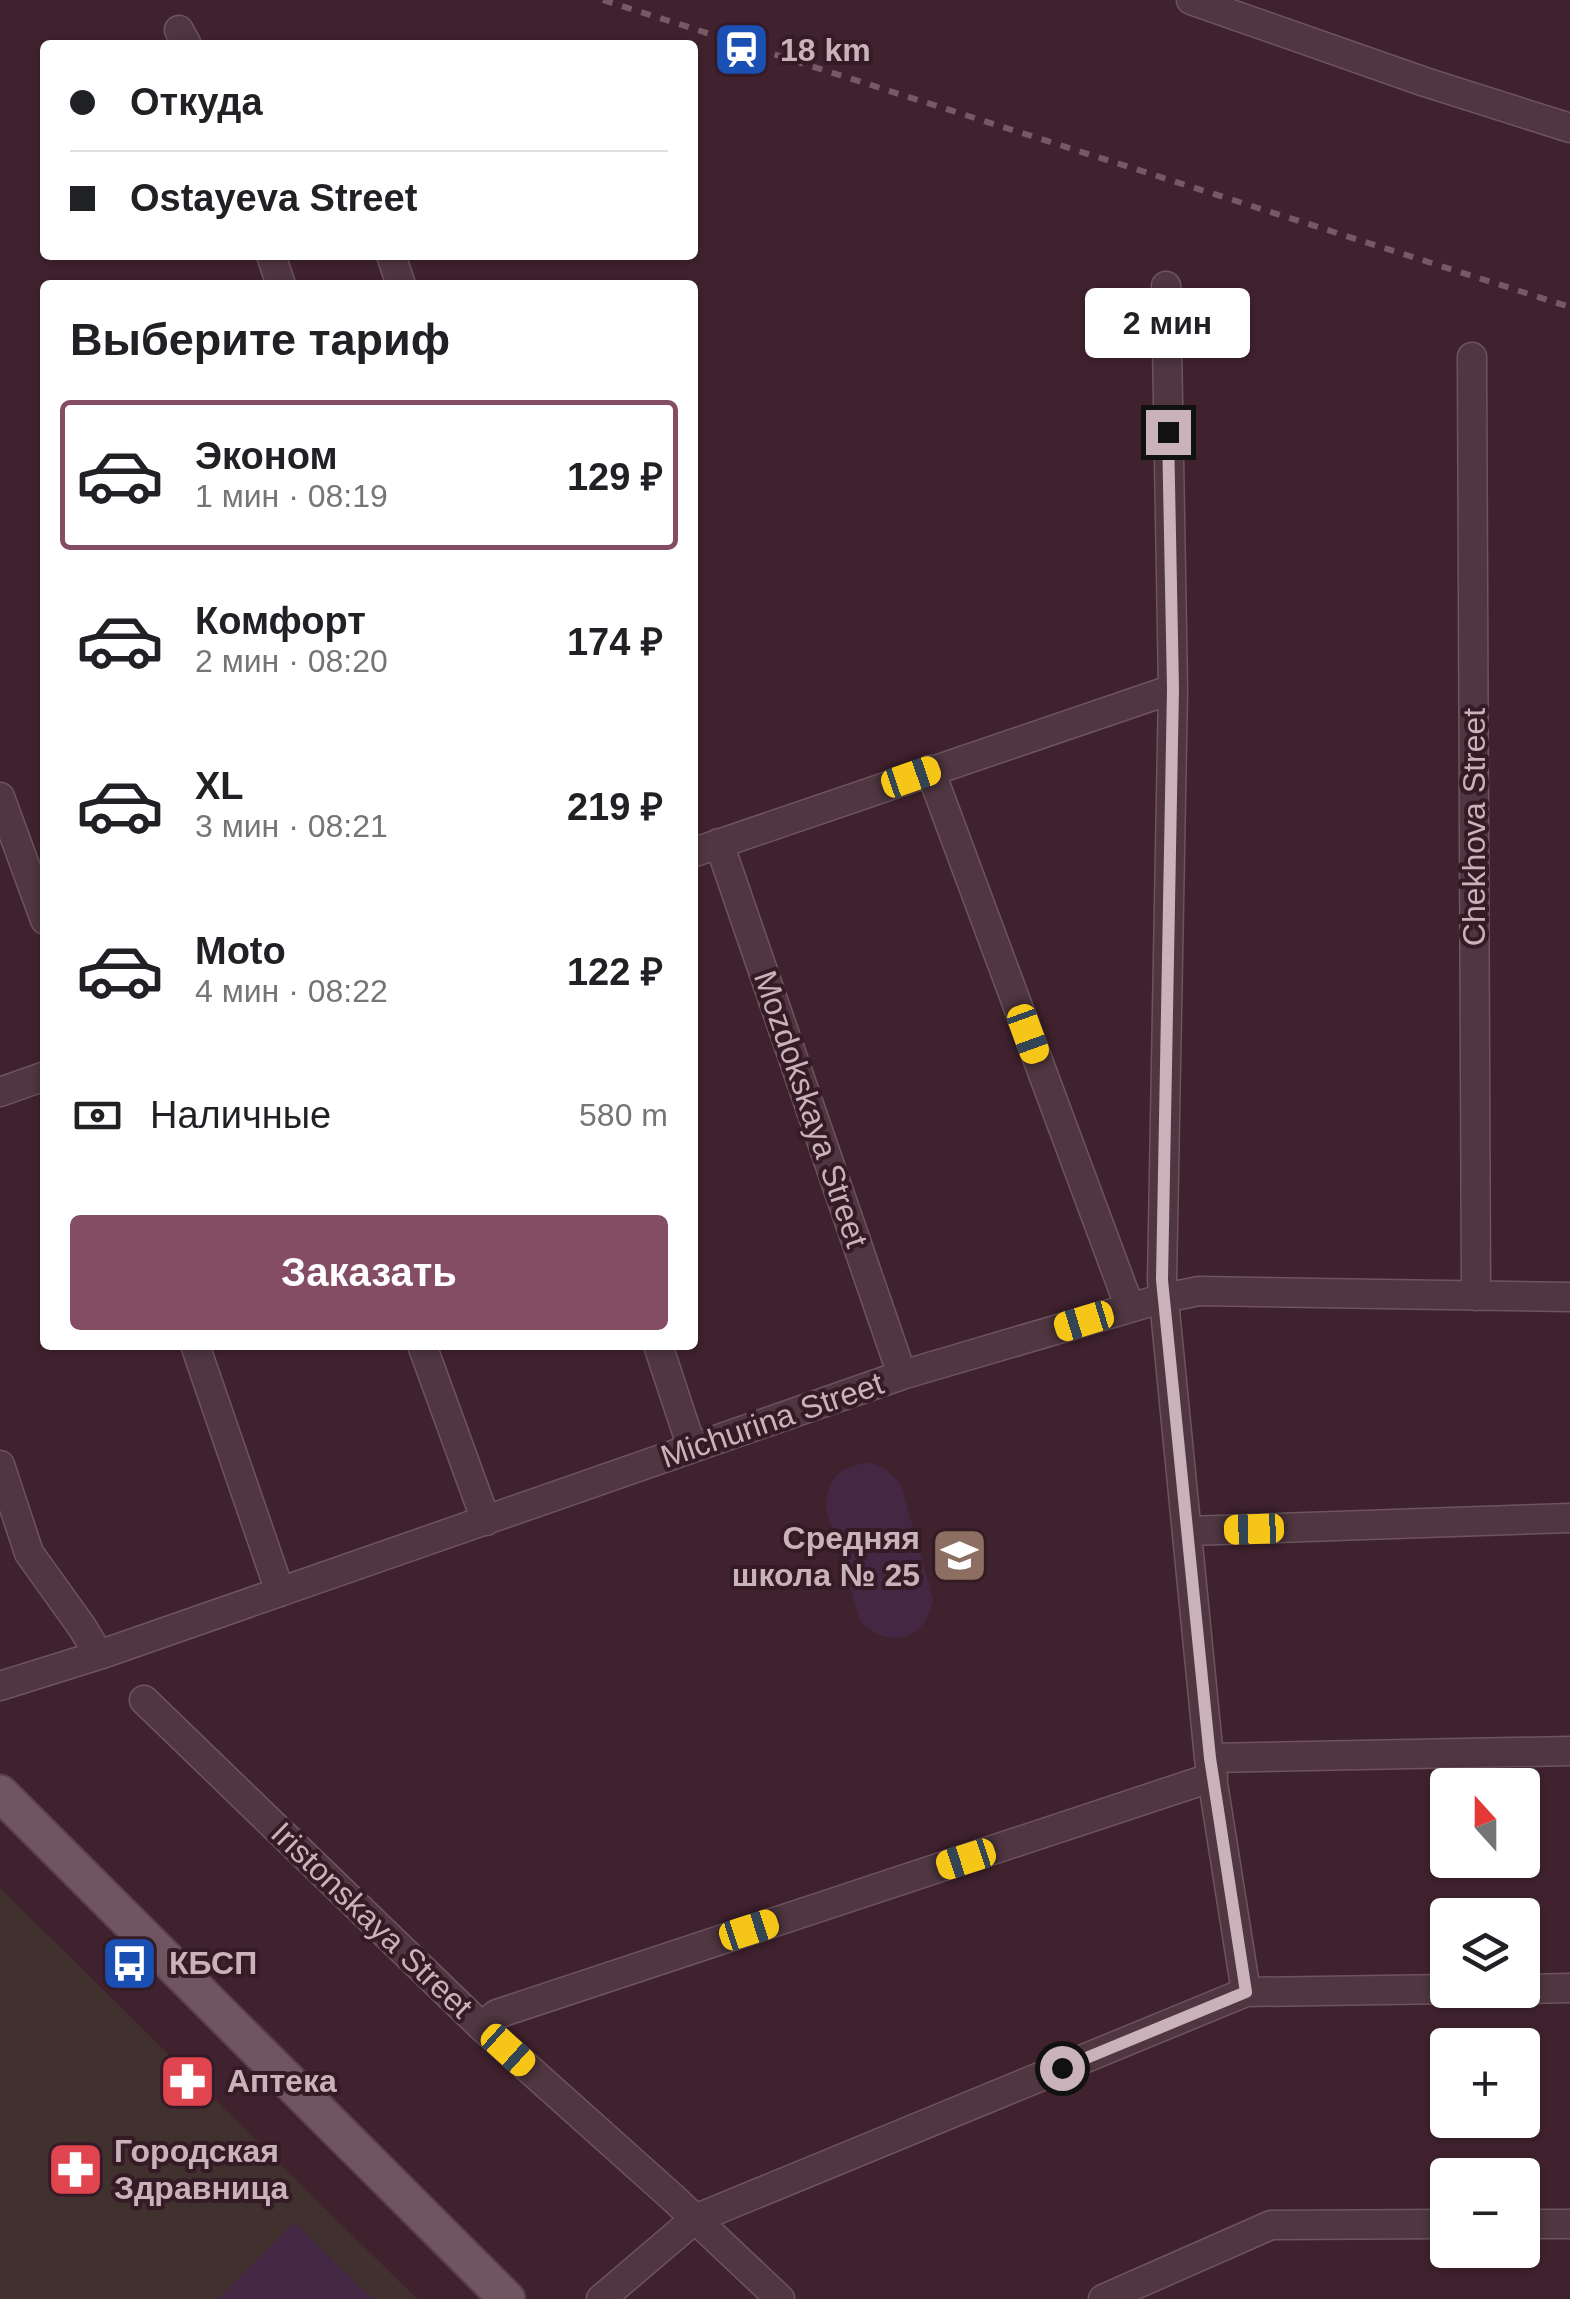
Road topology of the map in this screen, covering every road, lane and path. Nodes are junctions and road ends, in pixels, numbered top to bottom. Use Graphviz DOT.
graph roads {
  1 [pos="1191,0"];
  2 [pos="1570,128"];
  3 [pos="1166,286"];
  4 [pos="1472,357"];
  5 [pos="1173,689"];
  6 [pos="930,770"];
  7 [pos="0,798"];
  8 [pos="720,843"];
  9 [pos="698,850"];
  10 [pos="40,906"];
  11 [pos="40,1078"];
  12 [pos="0,1092"];
  13 [pos="1476,1296"];
  14 [pos="1570,1297"];
  15 [pos="1164,1298"];
  16 [pos="1130,1308"];
  17 [pos="197,1350"];
  18 [pos="424,1350"];
  19 [pos="660,1350"];
  20 [pos="902,1375"];
  21 [pos="692,1448"];
  22 [pos="0,1465"];
  23 [pos="1570,1518"];
  24 [pos="486,1521"];
  25 [pos="1189,1531"];
  26 [pos="280,1592"];
  27 [pos="99,1655"];
  28 [pos="0,1686"];
  29 [pos="144,1700"];
  30 [pos="1570,1751"];
  31 [pos="1212,1768"];
  32 [pos="0,1793"];
  33 [pos="1540,1988"];
  34 [pos="1570,1988"];
  35 [pos="1430,1989"];
  36 [pos="1246,1992"];
  37 [pos="480,2026"];
  38 [pos="694,2219"];
  39 [pos="1430,2224"];
  40 [pos="1540,2224"];
  41 [pos="1570,2224"];
  42 [pos="507,2299"];
  43 [pos="600,2299"];
  44 [pos="780,2299"];
  45 [pos="1104,2299"];
  1 -- 2 [label="street"];
  3 -- 5 [label="street"];
  4 -- 13 [label="street, Chekhova Street"];
  5 -- 6 [label="street"];
  5 -- 15 [label="street"];
  6 -- 8 [label="street"];
  6 -- 16 [label="street"];
  7 -- 10 [label="street"];
  8 -- 9 [label="street"];
  8 -- 20 [label="street, Mozdokskaya Street"];
  11 -- 12 [label="street"];
  13 -- 14 [label="street, Michurina Street"];
  13 -- 15 [label="street, Michurina Street"];
  15 -- 16 [label="street, Michurina Street"];
  15 -- 25 [label="street"];
  16 -- 20 [label="street, Michurina Street"];
  17 -- 26 [label="street"];
  18 -- 24 [label="street"];
  19 -- 21 [label="street"];
  20 -- 21 [label="street, Michurina Street"];
  21 -- 24 [label="street, Michurina Street"];
  22 -- 27 [label="street"];
  23 -- 25 [label="street"];
  24 -- 26 [label="street, Michurina Street"];
  25 -- 31 [label="street"];
  26 -- 27 [label="street, Michurina Street"];
  27 -- 28 [label="street, Michurina Street"];
  29 -- 37 [label="street, Iristonskaya Street"];
  30 -- 31 [label="street"];
  31 -- 36 [label="street"];
  31 -- 37 [label="street"];
  32 -- 42 [label="main road"];
  33 -- 34 [label="street"];
  35 -- 36 [label="street"];
  36 -- 38 [label="street"];
  37 -- 38 [label="street, Iristonskaya Street"];
  38 -- 43 [label="street"];
  38 -- 44 [label="street, Iristonskaya Street"];
  39 -- 45 [label="street"];
  40 -- 41 [label="street"];
}
